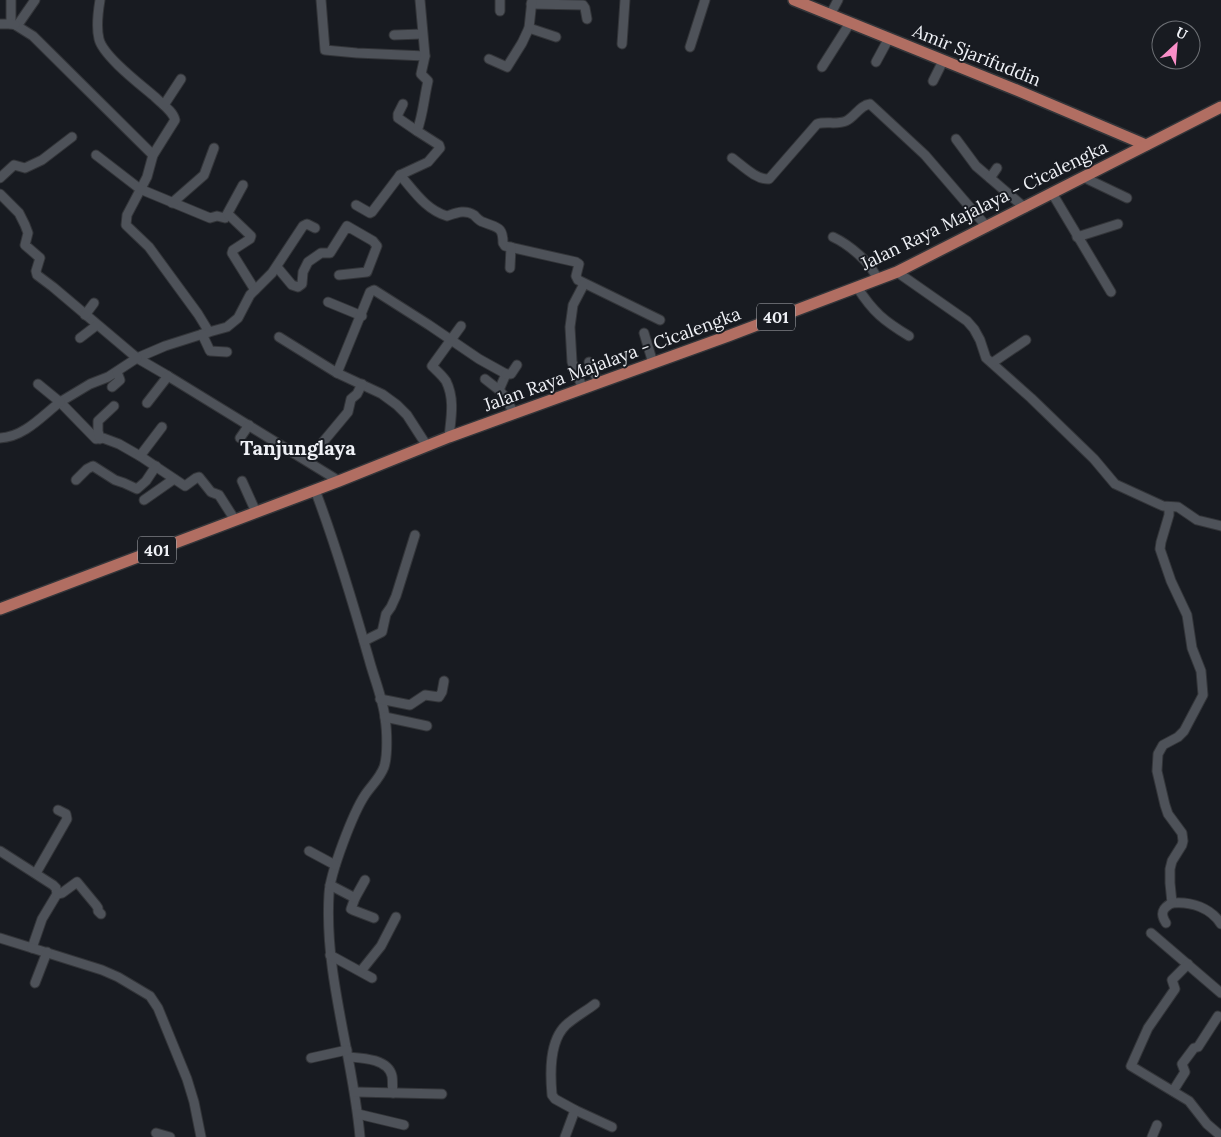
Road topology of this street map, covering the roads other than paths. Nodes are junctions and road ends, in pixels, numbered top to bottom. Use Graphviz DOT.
graph roads {
  1 [pos="11,0"];
  2 [pos="35,0"];
  3 [pos="100,0"];
  4 [pos="321,0"];
  5 [pos="420,0"];
  6 [pos="500,0"];
  7 [pos="625,0"];
  8 [pos="705,0"];
  9 [pos="794,0"];
  10 [pos="838,0"];
  11 [pos="532,2"];
  12 [pos="500,11"];
  13 [pos="830,15"];
  14 [pos="587,19"];
  15 [pos="850,23"];
  16 [pos="0,24"];
  17 [pos="14,25"];
  18 [pos="529,28"];
  19 [pos="422,34"];
  20 [pos="394,35"];
  21 [pos="556,37"];
  22 [pos="888,38"];
  23 [pos="622,44"];
  24 [pos="690,47"];
  25 [pos="425,56"];
  26 [pos="489,59"];
  27 [pos="943,61"];
  28 [pos="876,62"];
  29 [pos="822,66"];
  30 [pos="182,79"];
  31 [pos="933,81"];
  32 [pos="403,104"];
  33 [pos="164,105"];
  34 [pos="1221,107"];
  35 [pos="416,131"];
  36 [pos="72,137"];
  37 [pos="956,138"];
  38 [pos="1146,146"];
  39 [pos="214,148"];
  40 [pos="96,155"];
  41 [pos="153,155"];
  42 [pos="732,158"];
  43 [pos="997,168"];
  44 [pos="400,175"];
  45 [pos="1083,177"];
  46 [pos="0,178"];
  47 [pos="990,178"];
  48 [pos="243,185"];
  49 [pos="140,189"];
  50 [pos="1052,193"];
  51 [pos="0,194"];
  52 [pos="1127,198"];
  53 [pos="172,203"];
  54 [pos="356,205"];
  55 [pos="1025,208"];
  56 [pos="228,214"];
  57 [pos="1118,224"];
  58 [pos="987,227"];
  59 [pos="315,228"];
  60 [pos="833,237"];
  61 [pos="1077,237"];
  62 [pos="511,247"];
  63 [pos="277,267"];
  64 [pos="510,268"];
  65 [pos="897,272"];
  66 [pos="340,275"];
  67 [pos="877,279"];
  68 [pos="584,284"];
  69 [pos="857,287"];
  70 [pos="255,290"];
  71 [pos="1111,292"];
  72 [pos="328,302"];
  73 [pos="94,303"];
  74 [pos="85,315"];
  75 [pos="362,316"];
  76 [pos="660,320"];
  77 [pos="97,325"];
  78 [pos="461,326"];
  79 [pos="206,333"];
  80 [pos="644,333"];
  81 [pos="279,336"];
  82 [pos="909,336"];
  83 [pos="80,338"];
  84 [pos="450,340"];
  85 [pos="1026,340"];
  86 [pos="227,352"];
  87 [pos="137,358"];
  88 [pos="589,362"];
  89 [pos="653,363"];
  90 [pos="992,363"];
  91 [pos="517,365"];
  92 [pos="117,372"];
  93 [pos="338,373"];
  94 [pos="506,374"];
  95 [pos="168,376"];
  96 [pos="485,379"];
  97 [pos="599,382"];
  98 [pos="38,384"];
  99 [pos="362,384"];
  100 [pos="112,387"];
  101 [pos="583,389"];
  102 [pos="498,390"];
  103 [pos="60,402"];
  104 [pos="147,403"];
  105 [pos="114,406"];
  106 [pos="514,414"];
  107 [pos="249,425"];
  108 [pos="162,427"];
  109 [pos="449,437"];
  110 [pos="0,438"];
  111 [pos="240,438"];
  112 [pos="100,439"];
  113 [pos="427,446"];
  114 [pos="318,448"];
  115 [pos="140,456"];
  116 [pos="156,466"];
  117 [pos="174,479"];
  118 [pos="76,480"];
  119 [pos="242,481"];
  120 [pos="339,481"];
  121 [pos="315,490"];
  122 [pos="144,500"];
  123 [pos="1169,507"];
  124 [pos="256,512"];
  125 [pos="235,520"];
  126 [pos="1221,526"];
  127 [pos="416,535"];
  128 [pos="0,609"];
  129 [pos="364,640"];
  130 [pos="444,681"];
  131 [pos="380,699"];
  132 [pos="385,717"];
  133 [pos="427,726"];
  134 [pos="58,810"];
  135 [pos="0,851"];
  136 [pos="309,851"];
  137 [pos="335,865"];
  138 [pos="36,873"];
  139 [pos="365,880"];
  140 [pos="330,885"];
  141 [pos="57,894"];
  142 [pos="355,898"];
  143 [pos="1172,903"];
  144 [pos="101,914"];
  145 [pos="396,917"];
  146 [pos="374,918"];
  147 [pos="1166,924"];
  148 [pos="1221,924"];
  149 [pos="1151,933"];
  150 [pos="0,938"];
  151 [pos="32,948"];
  152 [pos="47,952"];
  153 [pos="330,954"];
  154 [pos="1188,964"];
  155 [pos="361,971"];
  156 [pos="372,978"];
  157 [pos="35,983"];
  158 [pos="1221,993"];
  159 [pos="595,1004"];
  160 [pos="1218,1016"];
  161 [pos="348,1053"];
  162 [pos="311,1058"];
  163 [pos="1173,1091"];
  164 [pos="355,1092"];
  165 [pos="392,1093"];
  166 [pos="442,1094"];
  167 [pos="575,1110"];
  168 [pos="358,1114"];
  169 [pos="404,1125"];
  170 [pos="1157,1125"];
  171 [pos="612,1127"];
  172 [pos="156,1133"];
  173 [pos="1221,1136"];
  174 [pos="170,1137"];
  175 [pos="201,1137"];
  176 [pos="360,1137"];
  177 [pos="565,1137"];
  178 [pos="1152,1137"];
  1 -- 17 [label="street"];
  2 -- 17 [label="street"];
  3 -- 33 [label="street"];
  4 -- 25 [label="street"];
  5 -- 19 [label="street"];
  6 -- 12 [label="street"];
  7 -- 23 [label="street"];
  8 -- 24 [label="street"];
  9 -- 13 [label="main road, Amir Sjarifuddin"];
  10 -- 13 [label="street"];
  11 -- 14 [label="street"];
  11 -- 18 [label="street"];
  13 -- 15 [label="main road, Amir Sjarifuddin"];
  15 -- 22 [label="main road, Amir Sjarifuddin"];
  15 -- 29 [label="street"];
  16 -- 17 [label="street"];
  17 -- 41 [label="street"];
  18 -- 21 [label="street"];
  18 -- 26 [label="street"];
  19 -- 20 [label="street"];
  19 -- 25 [label="street"];
  22 -- 27 [label="main road, Amir Sjarifuddin"];
  22 -- 28 [label="street"];
  25 -- 35 [label="street"];
  27 -- 31 [label="street"];
  27 -- 38 [label="main road, Amir Sjarifuddin"];
  30 -- 33 [label="street"];
  32 -- 35 [label="street"];
  33 -- 41 [label="street"];
  34 -- 38 [label="main road, Jalan Raya Majalaya - Cicalengka / 401"];
  35 -- 44 [label="street"];
  36 -- 46 [label="street"];
  37 -- 47 [label="street"];
  38 -- 45 [label="main road, Jalan Raya Majalaya - Cicalengka / 401"];
  39 -- 53 [label="street"];
  40 -- 49 [label="street"];
  41 -- 49 [label="street"];
  42 -- 58 [label="street"];
  43 -- 47 [label="street"];
  44 -- 54 [label="street"];
  44 -- 62 [label="street"];
  45 -- 50 [label="main road, Jalan Raya Majalaya - Cicalengka / 401"];
  45 -- 52 [label="street"];
  47 -- 55 [label="street"];
  48 -- 56 [label="street"];
  49 -- 53 [label="street"];
  49 -- 79 [label="street"];
  50 -- 55 [label="main road, Jalan Raya Majalaya - Cicalengka / 401"];
  50 -- 61 [label="street"];
  51 -- 74 [label="street"];
  53 -- 56 [label="street"];
  55 -- 58 [label="main road, Jalan Raya Majalaya - Cicalengka / 401"];
  56 -- 70 [label="street"];
  57 -- 61 [label="street"];
  58 -- 65 [label="main road, Jalan Raya Majalaya - Cicalengka / 401"];
  59 -- 63 [label="street"];
  60 -- 67 [label="street"];
  61 -- 71 [label="street"];
  62 -- 64 [label="street"];
  62 -- 68 [label="street"];
  63 -- 66 [label="street"];
  63 -- 70 [label="street"];
  65 -- 67 [label="main road, Jalan Raya Majalaya - Cicalengka / 401"];
  65 -- 90 [label="street"];
  67 -- 69 [label="main road, Jalan Raya Majalaya - Cicalengka / 401"];
  68 -- 76 [label="street"];
  68 -- 101 [label="street"];
  69 -- 82 [label="street"];
  69 -- 89 [label="main road, Jalan Raya Majalaya - Cicalengka / 401"];
  70 -- 79 [label="street"];
  72 -- 75 [label="street"];
  73 -- 74 [label="street"];
  74 -- 77 [label="street"];
  75 -- 84 [label="street"];
  75 -- 93 [label="street"];
  77 -- 83 [label="street"];
  77 -- 87 [label="street"];
  78 -- 84 [label="street"];
  79 -- 86 [label="street"];
  79 -- 87 [label="street"];
  80 -- 89 [label="street"];
  81 -- 93 [label="street"];
  84 -- 94 [label="street"];
  84 -- 109 [label="street"];
  85 -- 90 [label="street"];
  87 -- 92 [label="street"];
  87 -- 95 [label="street"];
  88 -- 97 [label="street"];
  89 -- 97 [label="main road, Jalan Raya Majalaya - Cicalengka / 401"];
  90 -- 123 [label="street"];
  91 -- 94 [label="street"];
  92 -- 100 [label="street"];
  92 -- 103 [label="street"];
  93 -- 99 [label="street"];
  94 -- 102 [label="street"];
  95 -- 104 [label="street"];
  95 -- 107 [label="street"];
  96 -- 102 [label="street"];
  97 -- 101 [label="main road, Jalan Raya Majalaya - Cicalengka / 401"];
  98 -- 103 [label="street"];
  99 -- 113 [label="street"];
  99 -- 114 [label="street"];
  101 -- 106 [label="main road, Jalan Raya Majalaya - Cicalengka / 401"];
  102 -- 106 [label="street"];
  103 -- 110 [label="street"];
  103 -- 112 [label="street"];
  105 -- 112 [label="street"];
  106 -- 109 [label="main road, Jalan Raya Majalaya - Cicalengka / 401"];
  107 -- 111 [label="street"];
  107 -- 120 [label="street"];
  108 -- 115 [label="street"];
  109 -- 113 [label="main road, Jalan Raya Majalaya - Cicalengka / 401"];
  112 -- 115 [label="street"];
  113 -- 120 [label="main road, Jalan Raya Majalaya - Cicalengka / 401"];
  115 -- 116 [label="street"];
  116 -- 117 [label="street"];
  116 -- 118 [label="street"];
  117 -- 122 [label="street"];
  117 -- 125 [label="street"];
  119 -- 124 [label="street"];
  120 -- 121 [label="main road, Jalan Raya Majalaya - Cicalengka / 401"];
  121 -- 124 [label="main road, Jalan Raya Majalaya - Cicalengka / 401"];
  121 -- 129 [label="street"];
  123 -- 126 [label="street"];
  123 -- 143 [label="street"];
  124 -- 125 [label="main road, Jalan Raya Majalaya - Cicalengka / 401"];
  125 -- 128 [label="main road, Jalan Raya Majalaya - Cicalengka / 401"];
  127 -- 129 [label="street"];
  129 -- 131 [label="street"];
  130 -- 131 [label="street"];
  131 -- 132 [label="street"];
  132 -- 133 [label="street"];
  132 -- 137 [label="street"];
  134 -- 138 [label="street"];
  135 -- 138 [label="street"];
  136 -- 137 [label="street"];
  137 -- 140 [label="street"];
  138 -- 141 [label="street"];
  139 -- 142 [label="street"];
  140 -- 142 [label="street"];
  140 -- 153 [label="street"];
  141 -- 144 [label="street"];
  141 -- 151 [label="street"];
  142 -- 146 [label="street"];
  143 -- 147 [label="street"];
  143 -- 148 [label="street"];
  145 -- 155 [label="street"];
  149 -- 154 [label="street"];
  150 -- 151 [label="street"];
  151 -- 152 [label="street"];
  152 -- 157 [label="street"];
  152 -- 175 [label="street"];
  153 -- 155 [label="street"];
  153 -- 161 [label="street"];
  154 -- 158 [label="street"];
  154 -- 163 [label="street"];
  155 -- 156 [label="street"];
  159 -- 167 [label="street"];
  160 -- 163 [label="street"];
  161 -- 162 [label="street"];
  161 -- 164 [label="street"];
  161 -- 165 [label="street"];
  163 -- 173 [label="street"];
  164 -- 165 [label="street"];
  164 -- 168 [label="street"];
  165 -- 166 [label="street"];
  167 -- 171 [label="street"];
  167 -- 177 [label="street"];
  168 -- 169 [label="street"];
  168 -- 176 [label="street"];
  170 -- 178 [label="street"];
  172 -- 174 [label="street"];
}
